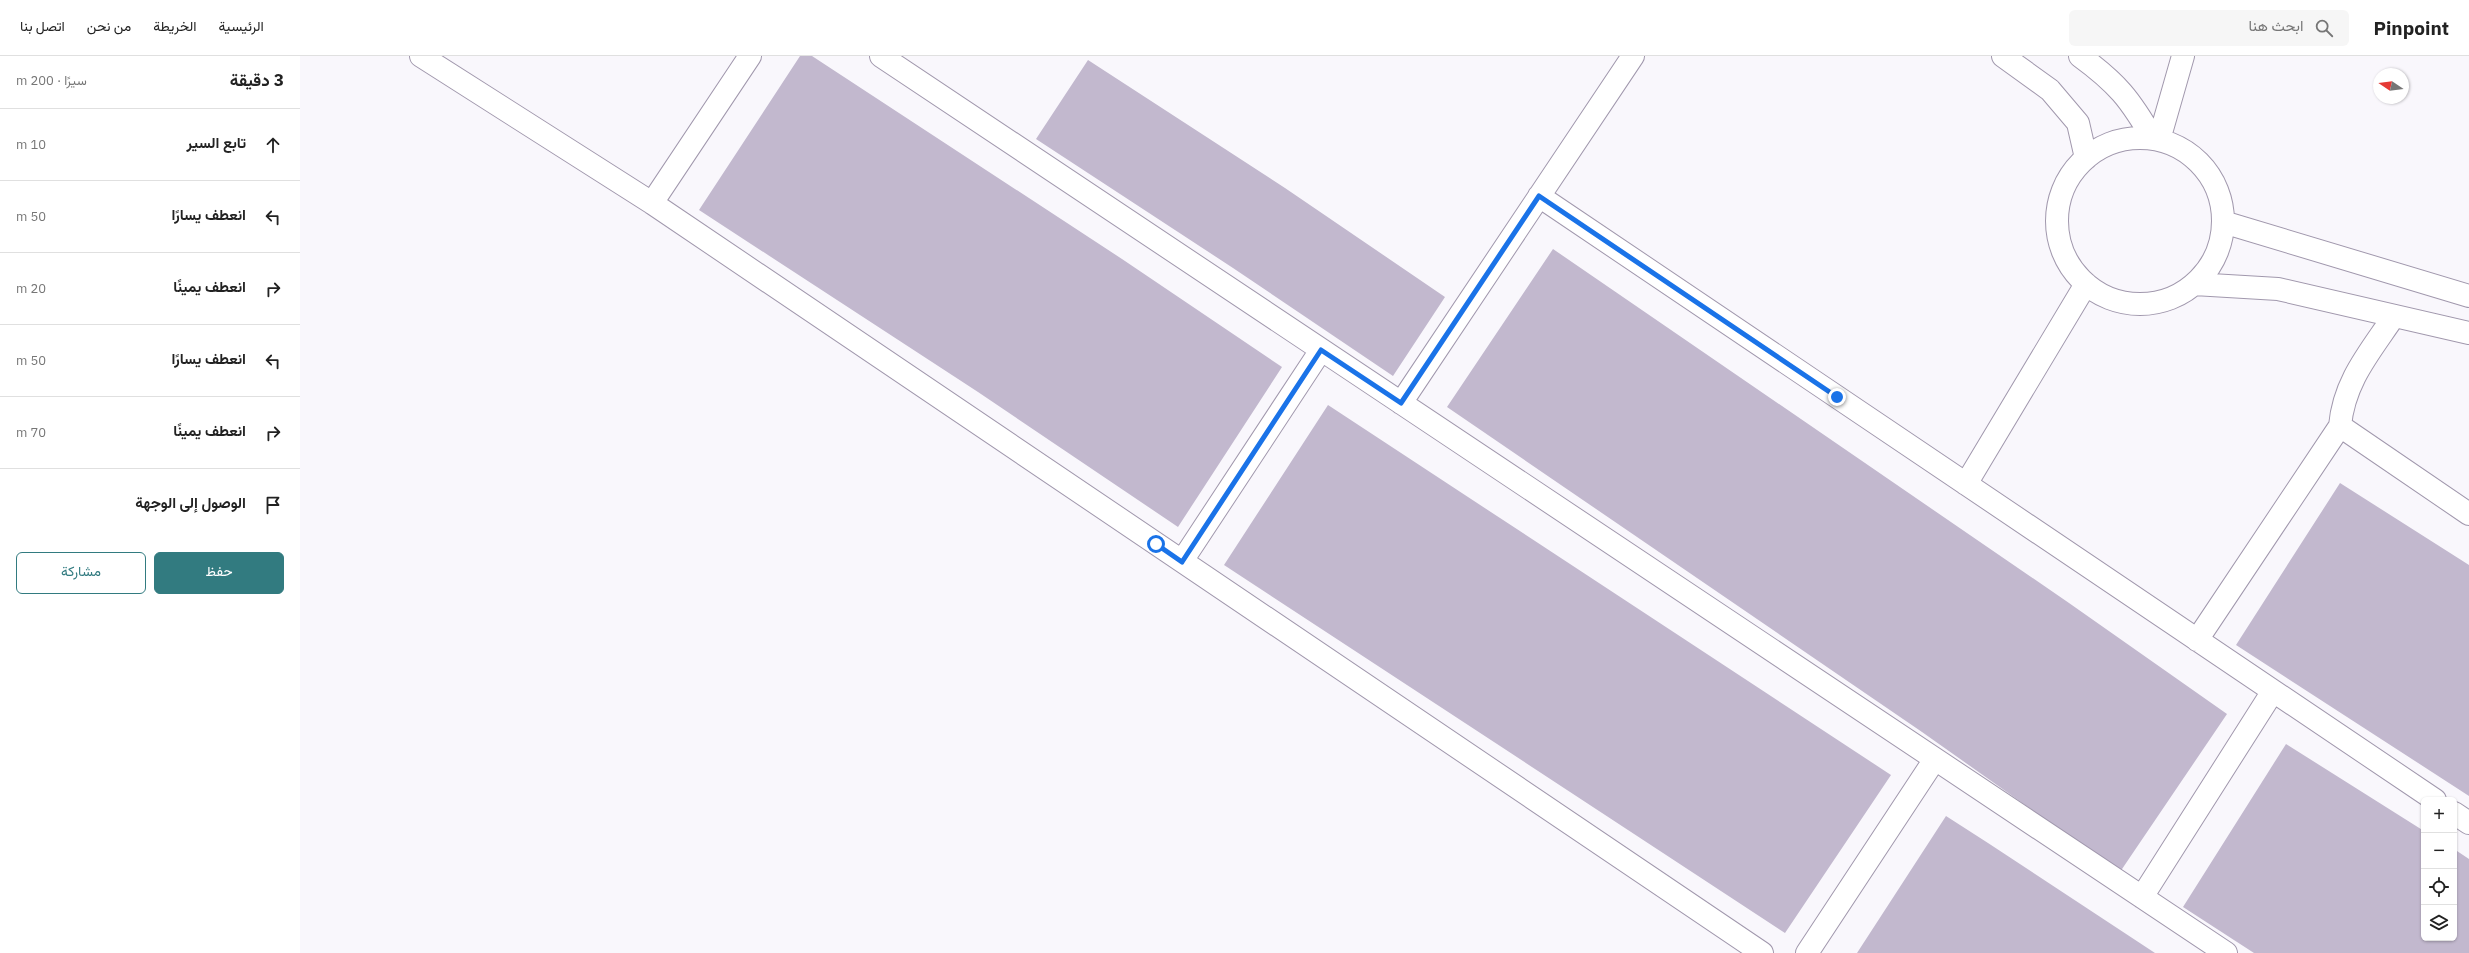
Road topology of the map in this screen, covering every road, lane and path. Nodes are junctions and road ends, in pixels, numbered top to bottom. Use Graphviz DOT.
graph roads {
  1 [pos="421,56"];
  2 [pos="750,56"];
  3 [pos="881,56"];
  4 [pos="1633,56"];
  5 [pos="2002,56"];
  6 [pos="2080,56"];
  7 [pos="2183,56"];
  8 [pos="2156,140"];
  9 [pos="2086,158"];
  10 [pos="1539,196"];
  11 [pos="652,203"];
  12 [pos="2223,222"];
  13 [pos="2086,284"];
  14 [pos="2194,284"];
  15 [pos="2469,296"];
  16 [pos="2394,316"];
  17 [pos="2469,333"];
  18 [pos="1321,350"];
  19 [pos="1401,403"];
  20 [pos="2340,426"];
  21 [pos="1966,484"];
  22 [pos="2469,514"];
  23 [pos="1182,562"];
  24 [pos="2197,640"];
  25 [pos="2273,691"];
  26 [pos="1935,759"];
  27 [pos="2431,797"];
  28 [pos="2457,815"];
  29 [pos="2469,823"];
  30 [pos="2142,897"];
  31 [pos="1762,953"];
  32 [pos="1807,953"];
  33 [pos="2226,953"];
  1 -- 11 [label="street"];
  2 -- 11 [label="street"];
  3 -- 18 [label="street"];
  4 -- 10 [label="street"];
  5 -- 9 [label="street"];
  6 -- 8 [label="street"];
  7 -- 8 [label="street"];
  8 -- 9 [label="street"];
  8 -- 12 [label="street"];
  9 -- 13 [label="street"];
  10 -- 19 [label="street"];
  10 -- 21 [label="street"];
  11 -- 23 [label="street"];
  12 -- 14 [label="street"];
  12 -- 15 [label="street"];
  13 -- 14 [label="street"];
  13 -- 21 [label="street"];
  14 -- 16 [label="street"];
  16 -- 17 [label="street"];
  16 -- 20 [label="street"];
  18 -- 19 [label="street"];
  18 -- 23 [label="street"];
  19 -- 26 [label="street"];
  20 -- 22 [label="street"];
  20 -- 24 [label="street"];
  21 -- 24 [label="street"];
  23 -- 31 [label="street"];
  24 -- 25 [label="street"];
  25 -- 27 [label="street"];
  25 -- 30 [label="street"];
  26 -- 30 [label="street"];
  26 -- 32 [label="street"];
  28 -- 29 [label="street"];
  30 -- 33 [label="street"];
}
